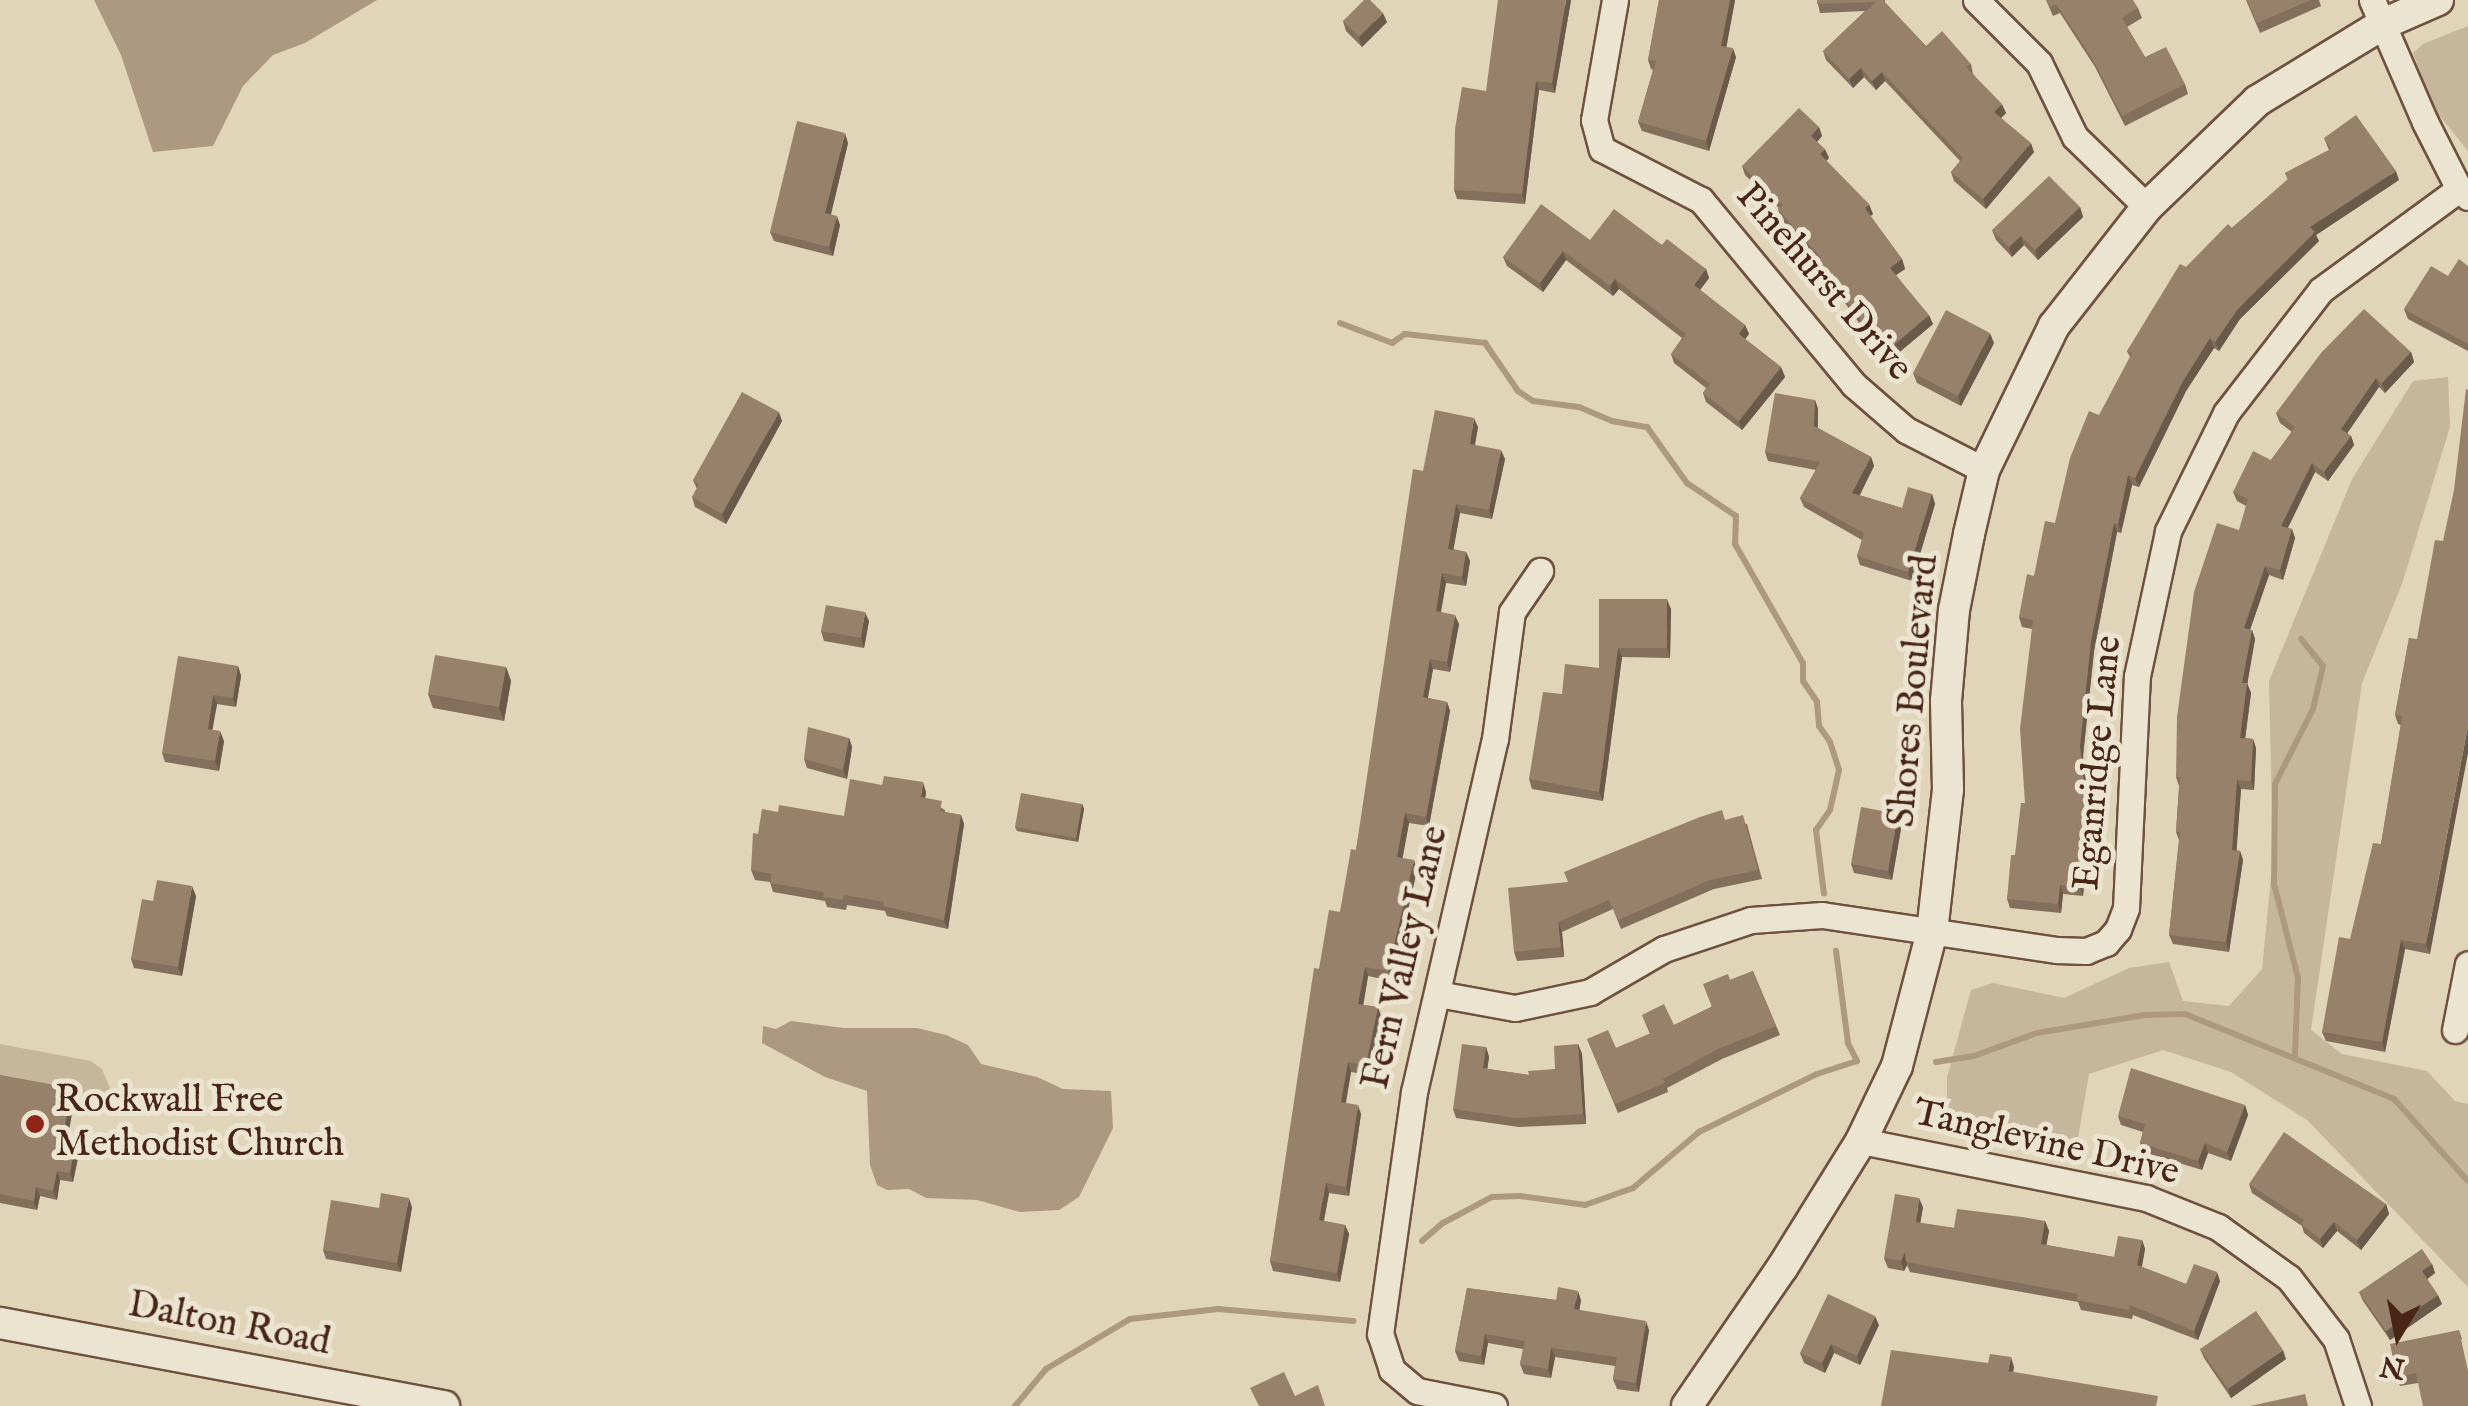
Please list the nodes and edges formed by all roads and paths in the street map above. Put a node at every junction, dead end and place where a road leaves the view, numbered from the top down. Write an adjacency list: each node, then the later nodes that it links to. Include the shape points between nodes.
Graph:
1 (1615, 0): 7 (street, Pinehurst Drive, via 1594,120 1602,149 1701,200 1853,384 1906,430)
2 (1976, 0): 6 (street, via 2039,63 2076,136)
3 (2438, 0): 4 (street, Shores Boulevard)
4 (2378, 12): 5 (street); 6 (street, Shores Boulevard, via 2256,101)
5 (2463, 193): 9 (street, Eganridge Lane, via 2321,290 2226,414 2168,532 2138,676 2126,908 2118,929 2106,944 2086,950 2017,947)
6 (2147, 206): 7 (street, Shores Boulevard, via 2054,326)
7 (1984, 470): 9 (street, Shores Boulevard, via 1954,610 1948,790)
8 (1540, 571): 11 (street, Fern Valley Lane, via 1512,612 1495,739)
9 (1932, 932): 11 (street, Eganridge Lane, via 1822,915 1751,920 1664,949 1590,992 1516,1008); 13 (street, Shores Boulevard, via 1897,1066)
10 (2468, 964): 12 (street)
11 (1438, 994): 16 (street, Fern Valley Lane, via 1414,1092 1380,1334 1392,1370 1418,1391)
12 (2456, 1030)
13 (1861, 1141): 17 (street, Shores Boulevard); 18 (street, Tanglevine Drive, via 2146,1198 2218,1226 2289,1278 2336,1339)
14 (0, 1322): 15 (street, Dalton Road)
15 (444, 1406)
16 (1494, 1406)
17 (1687, 1406)
18 (2358, 1406)

